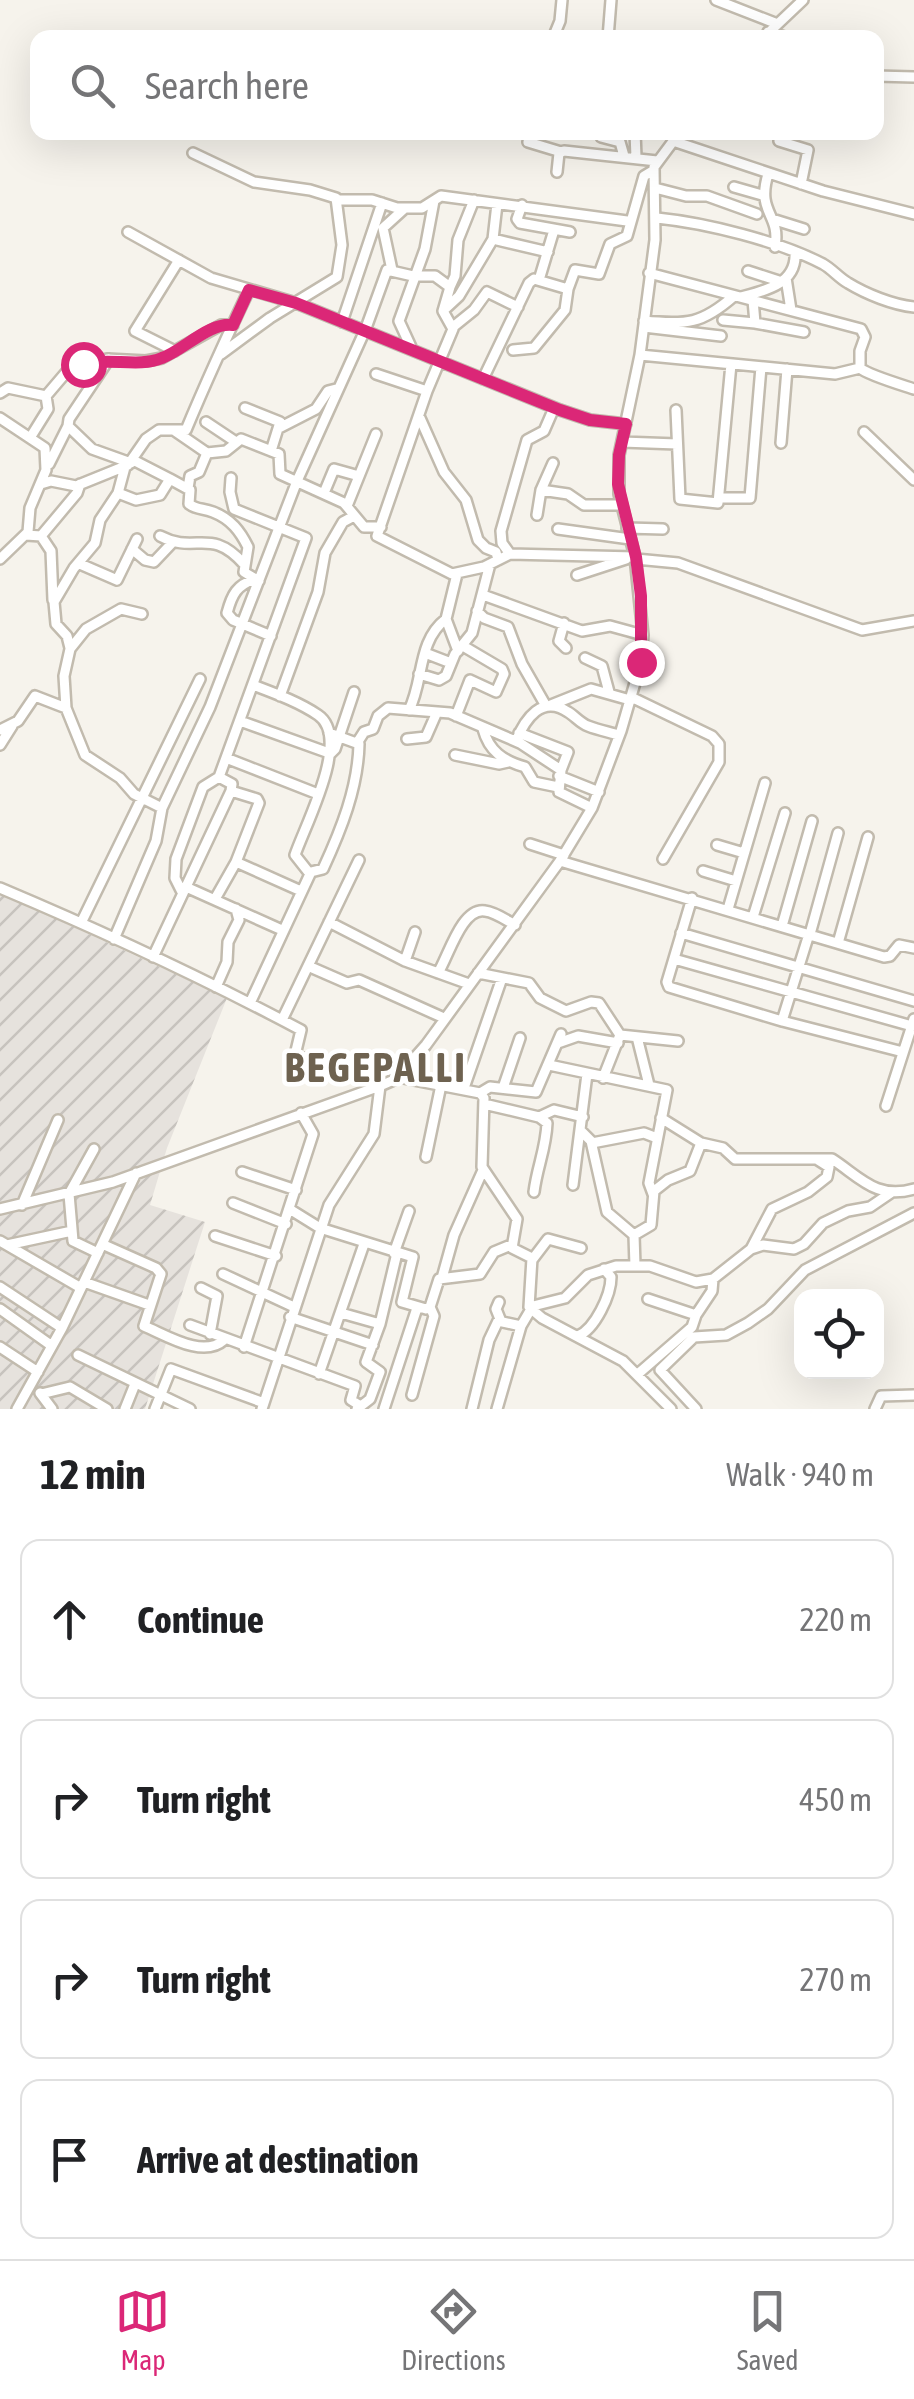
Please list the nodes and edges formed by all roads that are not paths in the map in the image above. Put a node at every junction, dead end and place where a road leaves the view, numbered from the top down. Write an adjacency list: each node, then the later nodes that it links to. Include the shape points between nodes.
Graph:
1 (562, 0): 5 (street)
2 (611, 0): 6 (street)
3 (716, 0): 7 (street)
4 (803, 0): 8 (street)
5 (556, 30)
6 (609, 30)
7 (767, 30)
8 (770, 30)
9 (884, 76): 10 (street)
10 (914, 77)
11 (528, 140): 17 (street)
12 (614, 140): 19 (street)
13 (633, 140): 19 (street)
14 (674, 140): 20 (street)
15 (683, 140): 22 (street)
16 (780, 142): 23 (street, via 808,150)
17 (561, 152): 19 (street); 21 (street)
18 (193, 153): 28 (street, via 254,182)
19 (630, 156): 20 (street)
20 (655, 165): 25 (street); 59 (street, via 644,176 624,240 610,244 599,274 575,270)
21 (557, 172)
22 (768, 174): 23 (street); 27 (street)
23 (802, 184): 37 (street)
24 (734, 187): 27 (street)
25 (655, 188): 26 (street); 38 (street)
26 (686, 196): 31 (street); 41 (street)
27 (762, 196): 39 (street)
28 (338, 200): 32 (street); 64 (street, via 340,273)
29 (434, 200): 30 (street); 35 (street, via 424,208); 55 (street)
30 (474, 200): 33 (street); 58 (street)
31 (718, 202): 36 (street); 42 (street)
32 (382, 203): 35 (street); 71 (street)
33 (498, 204): 34 (street); 47 (street)
34 (522, 205): 40 (street); 44 (street, via 518,222)
35 (404, 208): 52 (street, via 383,228)
36 (757, 214)
37 (914, 214)
38 (657, 218): 41 (street); 54 (street)
39 (772, 219): 43 (street); 48 (street)
40 (626, 221)
41 (691, 221): 42 (street)
42 (712, 226): 48 (street)
43 (804, 229)
44 (554, 230): 46 (street); 49 (street)
45 (128, 232): 51 (street)
46 (570, 232)
47 (493, 239): 49 (street); 69 (street)
48 (775, 246): 50 (street)
49 (548, 252): 56 (street)
50 (795, 258): 57 (street); 67 (street, via 826,265 848,283)
51 (179, 260): 60 (street); 81 (street, via 135,331)
52 (392, 270): 55 (street); 76 (street)
53 (748, 271): 57 (street)
54 (649, 273): 61 (street); 73 (street)
55 (415, 277): 58 (street, via 438,277); 79 (street, via 399,322)
56 (539, 280): 59 (street); 66 (street, via 529,283)
57 (784, 280): 62 (street); 68 (street)
58 (450, 287): 69 (street)
59 (568, 289): 80 (street, via 565,310 535,348)
60 (249, 290): 64 (street); 74 (street)
61 (721, 292): 62 (street); 65 (street)
62 (737, 296): 63 (street); 65 (street)
63 (753, 300): 68 (street); 72 (street)
64 (296, 303): 71 (street); 82 (street)
65 (726, 305): 73 (street, via 687,324)
66 (518, 307): 75 (street, via 487,292); 91 (street)
67 (914, 307)
68 (791, 310): 88 (street, via 863,331)
69 (443, 311): 75 (street)
70 (723, 320): 72 (street)
71 (342, 322): 76 (street)
72 (755, 323): 77 (street)
73 (644, 324): 78 (street); 83 (street)
74 (233, 325): 81 (street, via 220,325); 82 (street)
75 (452, 326): 85 (street)
76 (364, 332): 79 (street); 92 (street)
77 (804, 332)
78 (721, 336)
79 (412, 349): 85 (street)
80 (512, 350)
81 (175, 352): 84 (street, via 151,361)
82 (221, 354): 106 (street, via 188,428)
83 (640, 356): 86 (street); 103 (street)
84 (108, 359): 96 (street, via 66,370); 104 (street)
85 (440, 360): 91 (street); 94 (street)
86 (731, 364): 87 (street); 131 (street)
87 (761, 367): 89 (street); 131 (street, via 750,498)
88 (860, 368): 89 (street, via 835,374); 93 (street)
89 (787, 369): 112 (street)
90 (376, 374): 94 (street)
91 (483, 380): 98 (street)
92 (336, 389): 105 (street); 123 (street)
93 (914, 389)
94 (427, 392): 100 (street)
95 (0, 393): 96 (street, via 8,388)
96 (46, 396): 109 (street, via 48,409)
97 (244, 408): 105 (street, via 278,421)
98 (554, 408): 103 (street); 144 (street, via 544,431 527,440)
99 (676, 410): 113 (street)
100 (420, 415): 135 (street); 144 (street, via 444,472 466,500 478,540)
101 (0, 418): 109 (street)
102 (206, 422): 110 (street)
103 (626, 424): 111 (street)
104 (68, 426): 116 (street, via 92,449); 118 (street)
105 (279, 428): 114 (street)
106 (173, 429): 115 (street); 116 (street, via 148,437)
107 (864, 432): 122 (street)
108 (376, 434): 119 (street)
109 (30, 438): 118 (street, via 46,449)
110 (236, 442): 114 (street); 115 (street)
111 (622, 442): 113 (street); 132 (street)
112 (780, 443)
113 (676, 444): 131 (street, via 681,500)
114 (270, 451): 123 (street, via 280,455 280,474)
115 (206, 453): 127 (street)
116 (130, 463): 121 (street); 125 (street); 129 (street)
117 (553, 463): 128 (street)
118 (47, 466): 124 (street); 126 (street)
119 (359, 476): 130 (street, via 334,469); 133 (street)
120 (232, 478): 136 (street, via 233,508)
121 (170, 479): 127 (street); 129 (street, via 156,497 136,500)
122 (914, 480)
123 (297, 481): 130 (street); 136 (street)
124 (40, 484): 126 (street); 140 (street)
125 (80, 484): 126 (street); 141 (street)
126 (64, 485)
127 (188, 488): 148 (street, via 194,508 236,526 248,547)
128 (541, 490): 132 (street, via 568,494 584,505); 134 (street)
129 (118, 493): 147 (street)
130 (324, 493): 133 (street)
131 (720, 498)
132 (622, 505): 139 (street)
133 (350, 511): 135 (street, via 366,528); 173 (street, via 325,553 318,592)
134 (536, 515)
135 (381, 527): 149 (street, via 378,536)
136 (279, 528): 151 (street); 161 (street, via 306,538)
137 (558, 529): 139 (street)
138 (663, 529): 139 (street)
139 (629, 534): 145 (street)
140 (26, 535): 141 (street); 146 (street)
141 (40, 536): 153 (street, via 51,550)
142 (160, 536): 143 (street)
143 (172, 542): 147 (street, via 154,562 134,544 117,580); 148 (street, via 212,542)
144 (497, 555): 145 (street); 149 (street); 152 (street)
145 (633, 558): 150 (street); 157 (street, via 678,563 862,630); 160 (street)
146 (0, 560)
147 (80, 564): 153 (street)
148 (244, 564): 151 (street, via 244,573)
149 (456, 574): 156 (street)
150 (577, 574)
151 (257, 580): 159 (street); 159 (street, via 232,594 227,612)
152 (483, 595): 154 (street); 158 (street)
153 (54, 602): 163 (street, via 56,624)
154 (477, 611): 164 (street); 175 (street, via 508,627)
155 (142, 614): 163 (street, via 120,610 86,629)
156 (446, 619): 164 (street); 165 (street)
157 (914, 621)
158 (564, 623): 160 (street, via 582,631 610,626); 162 (street, via 559,640)
159 (243, 625): 161 (street); 201 (street)
160 (643, 635): 174 (street)
161 (271, 636): 170 (street)
162 (566, 648)
163 (70, 649): 176 (street)
164 (460, 649): 167 (street); 179 (street, via 504,674 496,692 470,680)
165 (424, 653): 167 (street); 168 (street)
166 (585, 658): 172 (street, via 602,666)
167 (450, 663): 168 (street, via 442,680)
168 (420, 674): 177 (street)
169 (200, 680): 200 (street)
170 (253, 685): 173 (street); 180 (street)
171 (354, 692): 184 (street)
172 (609, 692): 174 (street); 175 (street, via 591,689)
173 (280, 696): 184 (street, via 320,716)
174 (631, 698): 185 (street); 211 (street, via 719,744 719,762)
175 (549, 706): 185 (street); 186 (street, via 530,716)
176 (66, 708): 181 (street, via 35,696); 200 (street, via 85,755)
177 (409, 710): 178 (street); 188 (street, via 382,711)
178 (437, 712): 179 (street); 187 (street, via 426,738)
179 (456, 716): 182 (street)
180 (240, 721): 190 (street); 192 (street)
181 (12, 726): 183 (street); 189 (street)
182 (483, 729): 186 (street); 193 (street, via 489,748)
183 (0, 730)
184 (334, 734): 188 (street); 190 (street)
185 (619, 734): 198 (street)
186 (517, 737): 195 (street); 195 (street, via 568,752)
187 (407, 739)
188 (357, 742): 215 (street, via 358,772 338,835 322,871)
189 (0, 745)
190 (329, 754): 199 (street)
191 (454, 755): 193 (street)
192 (226, 758): 194 (street); 199 (street)
193 (508, 762): 195 (street, via 525,768 534,782)
194 (220, 778): 197 (street, via 232,784); 218 (street, via 204,787 176,860 175,878)
195 (559, 778): 198 (street); 202 (street, via 564,796)
196 (765, 783): 209 (street)
197 (231, 791): 213 (street, via 259,801); 218 (street)
198 (599, 792): 202 (street)
199 (318, 794): 215 (street, via 295,855)
200 (144, 799): 201 (street); 225 (street)
201 (162, 808): 233 (street, via 156,841)
202 (592, 808): 210 (street)
203 (785, 814): 224 (street)
204 (812, 821): 228 (street)
205 (838, 833): 232 (street)
206 (868, 837): 234 (street)
207 (530, 844): 210 (street)
208 (718, 845): 209 (street)
209 (744, 854): 216 (street)
210 (562, 858): 220 (street); 227 (street)
211 (663, 859)
212 (360, 860): 226 (street)
213 (236, 862): 219 (street); 221 (street)
214 (702, 871): 216 (street)
215 (311, 872): 219 (street)
216 (736, 881): 223 (street)
217 (0, 888): 225 (street)
218 (184, 889): 221 (street); 236 (street)
219 (300, 891): 229 (street)
220 (692, 898): 223 (street); 231 (street)
221 (214, 899): 222 (street)
222 (236, 909): 229 (street); 245 (street, via 239,920)
223 (728, 910): 224 (street)
224 (753, 918): 228 (street)
225 (82, 921): 233 (street)
226 (329, 922): 238 (street); 239 (street)
227 (515, 924): 241 (street, via 487,911 471,912); 242 (street)
228 (782, 926): 232 (street)
229 (282, 930): 248 (street)
230 (415, 932): 238 (street)
231 (682, 933): 237 (street); 240 (street)
232 (809, 934): 234 (street); 240 (street)
233 (114, 938): 236 (street)
234 (838, 943): 235 (street, via 884,957 899,945)
235 (914, 948)
236 (153, 957): 245 (street)
237 (674, 959): 246 (street); 251 (street, via 666,982 672,988)
238 (405, 961): 241 (street)
239 (308, 966): 249 (street, via 346,983 359,980); 250 (street)
240 (799, 967): 246 (street); 247 (street)
241 (438, 973): 244 (street)
242 (478, 973): 243 (street); 244 (street)
243 (502, 978): 255 (street, via 528,984 566,1011 596,1002); 265 (street)
244 (469, 984): 249 (street)
245 (216, 987): 248 (street)
246 (790, 993): 251 (street); 252 (street)
247 (914, 1001)
248 (250, 1003): 250 (street)
249 (444, 1018): 260 (street)
250 (282, 1020): 264 (street, via 301,1030 295,1056)
251 (782, 1021): 257 (street)
252 (913, 1023): 257 (street)
253 (637, 1036): 255 (street); 256 (street); 262 (street)
254 (520, 1038): 266 (street)
255 (619, 1039): 258 (street, via 560,1039); 261 (street)
256 (678, 1040)
257 (903, 1052): 269 (street)
258 (549, 1065): 259 (street); 266 (street, via 536,1092)
259 (587, 1074): 261 (street); 272 (street)
260 (398, 1077): 263 (street); 264 (street)
261 (604, 1078): 262 (street)
262 (649, 1084): 273 (street, via 668,1092)
263 (441, 1085): 265 (street); 280 (street)
264 (380, 1086): 270 (street); 299 (street, via 374,1134 338,1186)
265 (464, 1088): 267 (street)
266 (502, 1088): 267 (street)
267 (480, 1092): 268 (street)
268 (484, 1104): 271 (street); 282 (street)
269 (886, 1106)
270 (302, 1113): 284 (street); 287 (street, via 313,1134)
271 (540, 1116): 272 (street, via 554,1110); 288 (street, via 547,1128)
272 (583, 1117): 275 (street)
273 (662, 1118): 276 (street); 278 (street)
274 (58, 1120): 293 (street)
275 (581, 1131): 277 (street); 285 (street)
276 (657, 1138): 277 (street, via 644,1133); 291 (street)
277 (592, 1144): 301 (street, via 607,1212)
278 (701, 1144): 281 (street, via 721,1147 735,1159); 291 (street, via 690,1171)
279 (94, 1148): 290 (street)
280 (426, 1158)
281 (818, 1160): 289 (street, via 835,1160 857,1179); 308 (street, via 829,1167 826,1177 772,1209)
282 (483, 1170): 305 (street, via 516,1219); 315 (street)
283 (242, 1172): 287 (street)
284 (136, 1173): 290 (street); 306 (street)
285 (573, 1185)
286 (914, 1188): 289 (street)
287 (296, 1190): 295 (street)
288 (534, 1192)
289 (892, 1192): 308 (street, via 870,1208 823,1223 794,1249)
290 (69, 1194): 293 (street); 300 (street)
291 (653, 1194): 301 (street, via 651,1225)
292 (233, 1203): 298 (street)
293 (22, 1204): 294 (street)
294 (0, 1209)
295 (291, 1210): 298 (street); 299 (street)
296 (409, 1211): 309 (street)
297 (914, 1214): 367 (street, via 805,1270 748,1323 724,1335 694,1337 660,1370)
298 (286, 1224): 310 (street)
299 (320, 1228): 304 (street); 328 (street)
300 (72, 1230): 303 (street); 306 (street, via 73,1241)
301 (634, 1235): 312 (street)
302 (216, 1236): 310 (street)
303 (4, 1243): 317 (street)
304 (364, 1244): 309 (street); 329 (street)
305 (511, 1245): 311 (street); 315 (street, via 494,1252 480,1274)
306 (100, 1248): 317 (street); 323 (street, via 158,1270)
307 (580, 1248): 311 (street, via 548,1239)
308 (752, 1249): 316 (street)
309 (395, 1253): 325 (street, via 414,1259 402,1300); 332 (street)
310 (276, 1256): 320 (street)
311 (532, 1260): 326 (street)
312 (635, 1266): 313 (street); 316 (street, via 696,1282)
313 (604, 1269): 326 (street, via 588,1274 564,1298); 338 (street, via 610,1289 588,1331)
314 (224, 1274): 320 (street)
315 (442, 1278): 324 (street)
316 (713, 1279): 330 (street)
317 (83, 1285): 323 (street); 335 (street)
318 (0, 1287): 335 (street)
319 (201, 1288): 337 (street, via 217,1296)
320 (262, 1293): 328 (street); 343 (street)
321 (648, 1299): 330 (street)
322 (499, 1302): 331 (street)
323 (149, 1305): 339 (street, via 144,1326 201,1348)
324 (430, 1307): 325 (street); 352 (street, via 434,1316)
325 (418, 1308): 363 (street)
326 (530, 1308): 334 (street); 338 (street)
327 (0, 1309): 341 (street)
328 (292, 1312): 336 (street); 345 (street)
329 (341, 1313): 332 (street); 336 (street)
330 (696, 1315): 348 (street, via 689,1331)
331 (500, 1319): 334 (street); 364 (street)
332 (380, 1324): 340 (street)
333 (190, 1325): 337 (street)
334 (521, 1326): 365 (street)
335 (62, 1328): 341 (street)
336 (332, 1333): 340 (street); 347 (street)
337 (210, 1334): 339 (street)
338 (577, 1336): 348 (street)
339 (224, 1340): 343 (street)
340 (373, 1345): 356 (street, via 366,1364 380,1372 370,1399)
341 (52, 1346): 346 (street)
342 (0, 1347): 346 (street)
343 (244, 1348): 345 (street)
344 (78, 1355): 349 (street)
345 (277, 1359): 347 (street); 355 (street)
346 (38, 1372): 350 (street)
347 (319, 1374): 356 (street, via 355,1386)
348 (638, 1374): 366 (street)
349 (135, 1384): 354 (street); 361 (street)
350 (29, 1386): 351 (street); 358 (street)
351 (41, 1394): 359 (street); 360 (street, via 70,1387)
352 (412, 1395)
353 (914, 1395): 368 (street, via 881,1396)
354 (159, 1396): 355 (street, via 171,1369); 357 (street); 362 (street)
355 (263, 1406)
356 (358, 1407)
357 (186, 1408)
358 (16, 1409)
359 (52, 1409)
360 (107, 1409)
361 (125, 1409)
362 (155, 1409)
363 (384, 1409)
364 (472, 1409)
365 (497, 1409)
366 (671, 1409)
367 (696, 1409)
368 (875, 1409)

